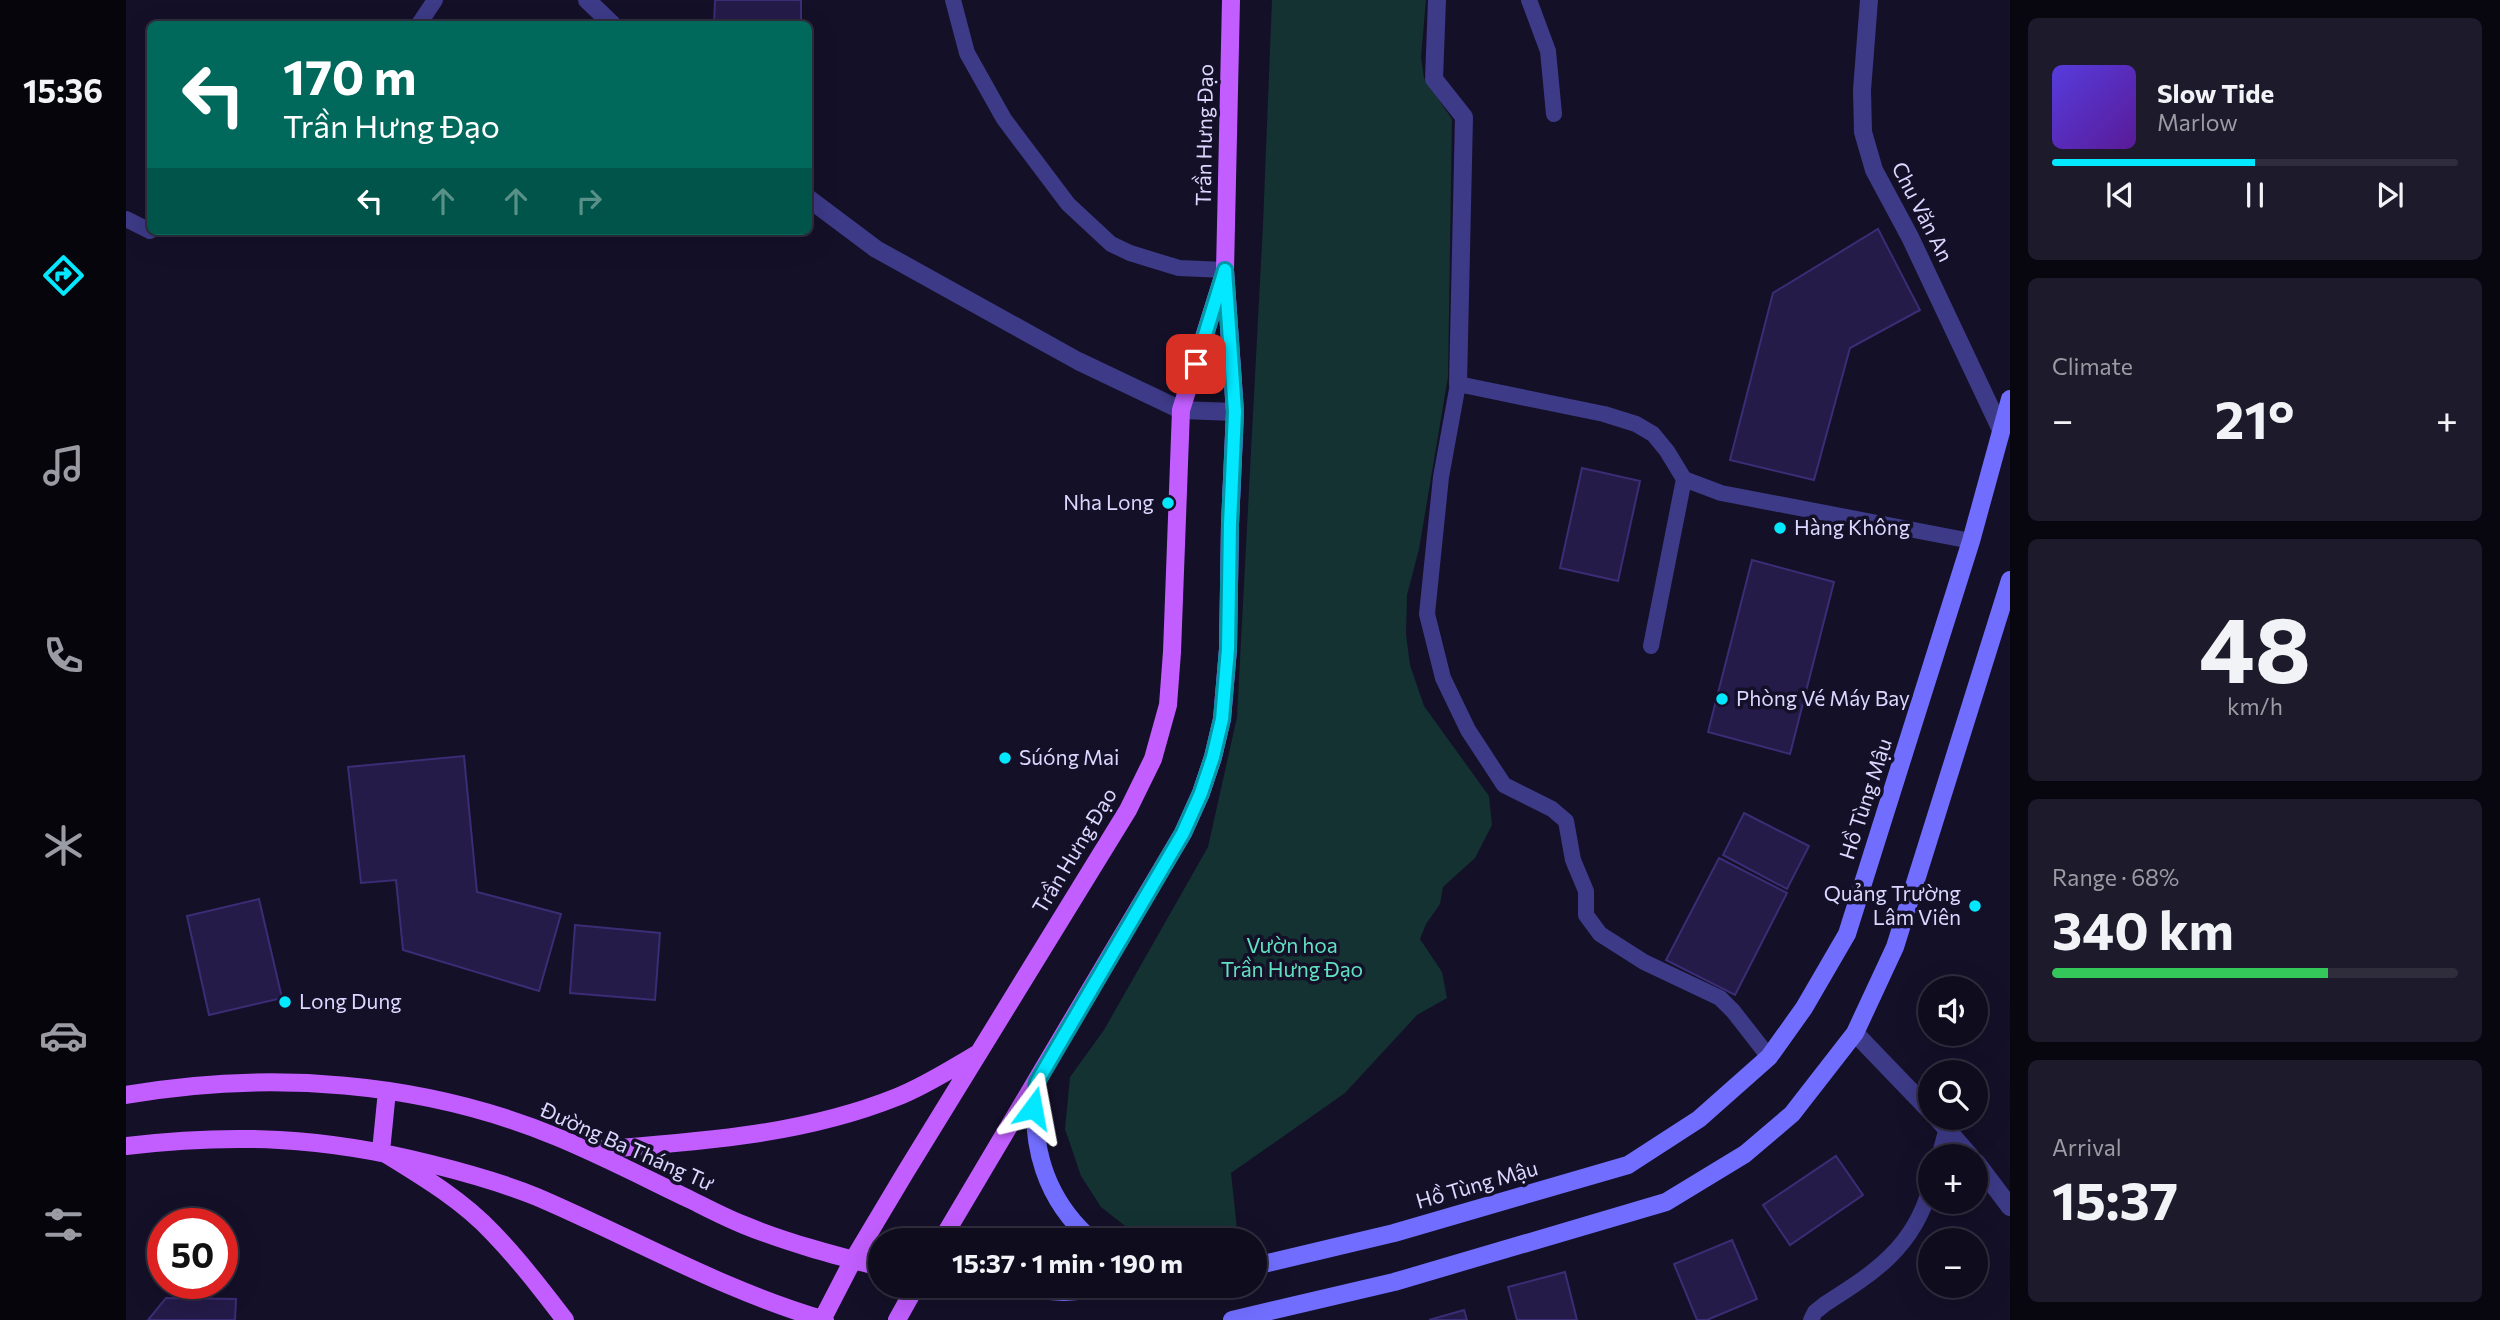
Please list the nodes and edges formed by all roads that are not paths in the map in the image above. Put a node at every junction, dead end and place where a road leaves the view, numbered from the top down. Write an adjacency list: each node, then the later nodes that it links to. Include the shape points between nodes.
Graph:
1 (435, 0): 8 (lane)
2 (587, 0): 9 (street)
3 (953, 0): 14 (lane, via 967,53 1004,119 1068,204 1111,244 1130,253 1179,268)
4 (1231, 0): 14 (main road, Trần Hưng Đạo)
5 (1437, 0): 15 (street, via 1434,79 1464,117)
6 (1529, 0): 10 (lane, via 1548,51)
7 (1868, 0): 19 (street, Chu Văn An, via 1861,90 1863,132 1872,162)
8 (421, 21)
9 (609, 21)
10 (1554, 114)
11 (812, 201): 17 (street, via 876,249 1078,361)
12 (126, 219): 13 (lane)
13 (147, 229)
14 (1225, 270): 17 (main road, Trần Hưng Đạo); 18 (main road, Trần Hưng Đạo)
15 (1458, 384): 20 (lane, via 1636,424 1653,434); 26 (lane, via 1441,477 1427,614 1443,678 1468,730 1504,785 1566,821 1573,860 1586,891 1586,915 1600,934 1644,962 1720,998)
16 (2010, 399): 19 (main road, Hồ Tùng Mậu)
17 (1181, 410): 18 (street); 25 (main road, Trần Hưng Đạo, via 1168,705 1153,759 1128,810)
18 (1235, 412): 27 (main road, Trần Hưng Đạo, via 1228,649 1222,719 1213,757 1183,833)
19 (2005, 434): 21 (main road, Hồ Tùng Mậu)
20 (1684, 479): 21 (lane, via 1721,493); 23 (lane)
21 (1971, 541): 26 (main road, Hồ Tùng Mậu, via 1847,934)
22 (2010, 580): 24 (main road, via 1895,947)
23 (1651, 646)
24 (1855, 1033): 30 (street); 45 (main road, via 1792,1114 1745,1154 1666,1202)
25 (981, 1053): 35 (main road, via 900,1096 845,1116 713,1139); 41 (main road, Trần Hưng Đạo)
26 (1769, 1057): 42 (main road, Hồ Tùng Mậu, via 1699,1119 1628,1165 1394,1233)
27 (1037, 1082): 39 (main road, Trần Hưng Đạo); 40 (main road, via 1033,1108 1039,1160 1062,1208)
28 (387, 1091): 29 (main road, Đường Ba Tháng Tư, via 277,1082 222,1083); 34 (main road); 35 (main road, Đường Ba Tháng Tư, via 500,1117)
29 (126, 1095)
30 (1918, 1099)
31 (1948, 1130): 32 (street)
32 (1960, 1144)
33 (126, 1146): 34 (main road, via 251,1137)
34 (381, 1151): 46 (main road, via 438,1186 492,1231); 47 (main road, via 485,1177 536,1196 716,1281)
35 (589, 1151): 41 (main road, Đường Ba Tháng Tư, via 741,1224)
36 (1988, 1178): 37 (street)
37 (2010, 1207)
38 (1919, 1214): 50 (lane, via 1895,1253 1825,1304)
39 (950, 1228)
40 (1078, 1228)
41 (853, 1260): 43 (main road, Đường Ba Tháng Tư); 47 (main road, Trần Hưng Đạo)
42 (1267, 1263)
43 (868, 1264)
44 (909, 1298): 48 (main road)
45 (1258, 1317): 49 (main road)
46 (565, 1320)
47 (823, 1320)
48 (897, 1320)
49 (1232, 1320)
50 (1811, 1320)

